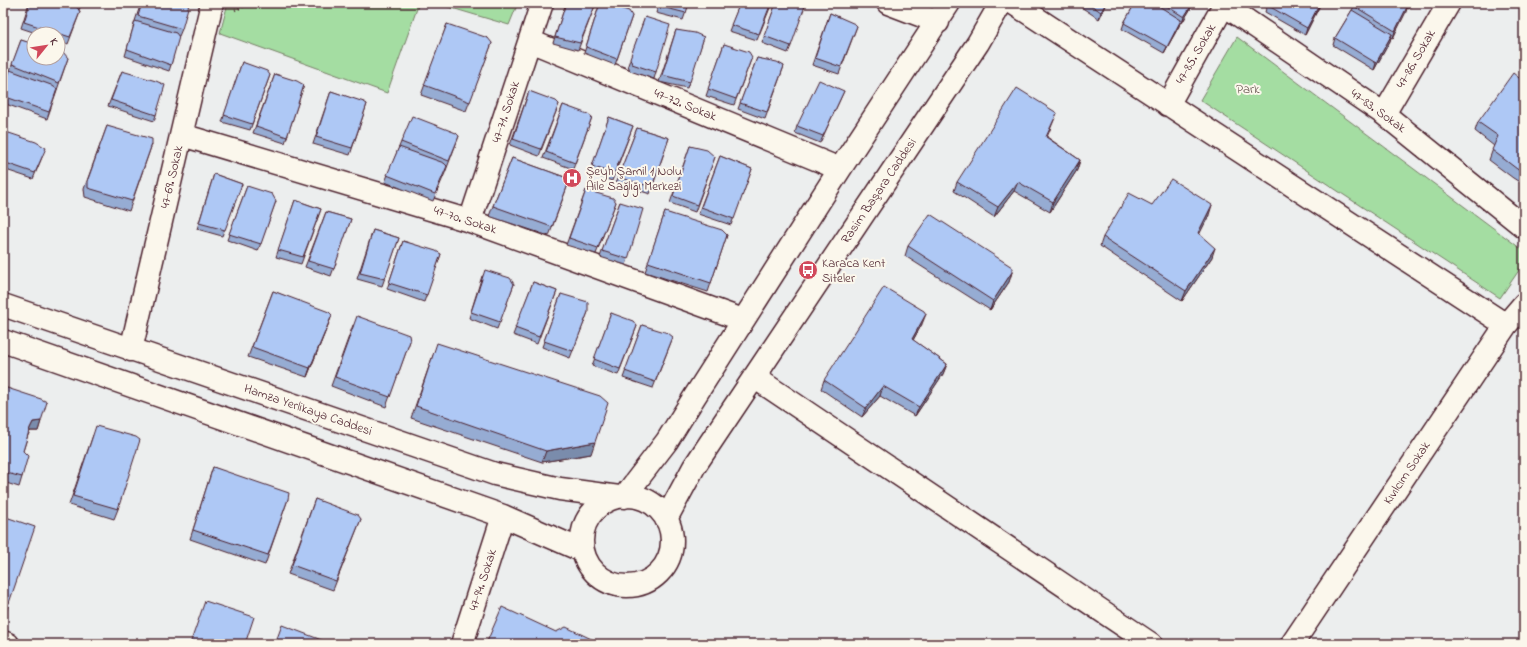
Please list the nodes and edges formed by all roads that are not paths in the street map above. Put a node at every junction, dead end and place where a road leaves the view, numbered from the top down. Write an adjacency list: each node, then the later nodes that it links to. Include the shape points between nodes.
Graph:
1 (212, 3): 13 (street, 47-69. Sokak)
2 (542, 3): 10 (street, 47-71. Sokak)
3 (888, 3): 9 (street)
4 (949, 3): 9 (street)
5 (1001, 3): 23 (street, Rasim Başara Caddesi, via 978,43)
6 (1013, 3): 11 (street)
7 (1449, 3): 12 (street, 47-86. Sokak)
8 (1225, 4): 11 (street, 47-85. Sokak); 12 (street, 47-83. Sokak)
9 (938, 22): 14 (street)
10 (530, 41): 14 (street, 47-72. Sokak); 15 (street, 47-71. Sokak)
11 (1168, 105): 20 (street)
12 (1384, 114): 16 (street, 47-83. Sokak)
13 (182, 135): 15 (street, 47-70. Sokak); 22 (street, 47-69. Sokak)
14 (840, 169): 19 (street)
15 (470, 221): 19 (street, 47-70. Sokak)
16 (1524, 227)
17 (1524, 304): 20 (street, Kıvılcım Sokak)
18 (3, 305): 22 (street, Hamza Yerlikaya Caddesi)
19 (744, 320): 24 (street, via 668,441)
20 (1506, 325): 32 (street, Kıvılcım Sokak)
21 (3, 341): 25 (street)
22 (131, 350): 24 (street, Hamza Yerlikaya Caddesi, via 495,474 560,489)
23 (754, 377): 26 (street, Rasim Başara Caddesi, via 694,467); 31 (street)
24 (622, 497): 26 (street, via 646,501 656,507); 27 (street, via 609,500 597,507 588,519 583,532)
25 (503, 516): 27 (street); 30 (street, 47-94. Sokak)
26 (666, 519): 27 (street, via 672,543 669,557 656,576 644,583 621,586 608,582 590,568)
27 (583, 551)
28 (3, 642): 29 (street)
29 (8, 644)
30 (462, 644)
31 (1151, 644)
32 (1292, 644)

